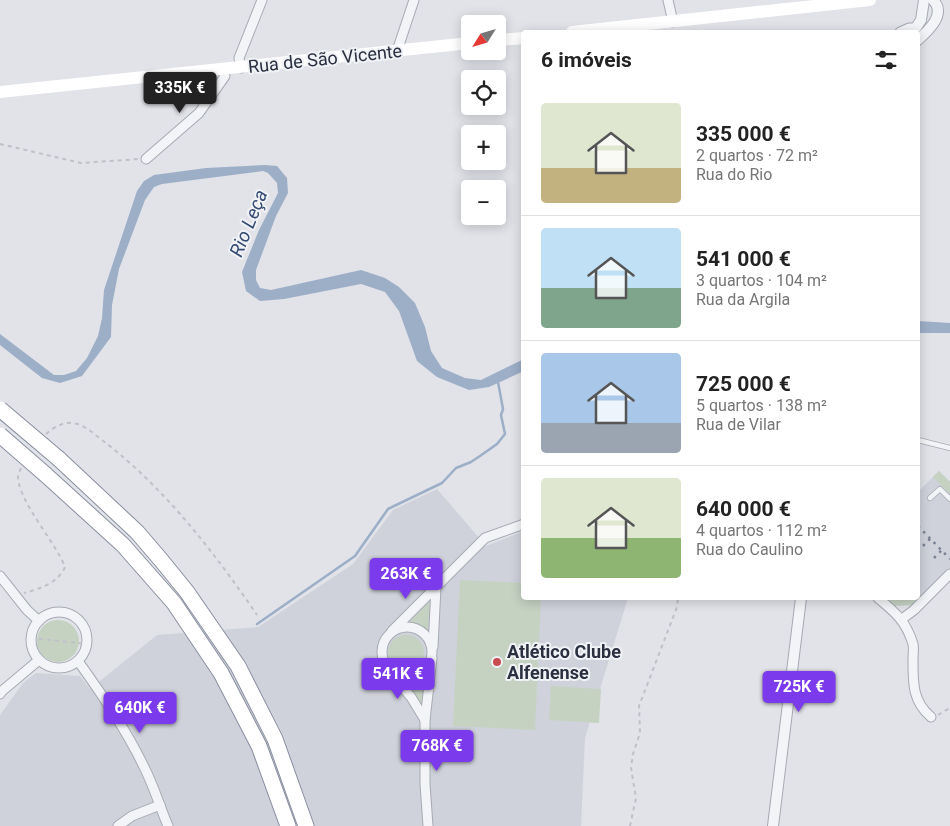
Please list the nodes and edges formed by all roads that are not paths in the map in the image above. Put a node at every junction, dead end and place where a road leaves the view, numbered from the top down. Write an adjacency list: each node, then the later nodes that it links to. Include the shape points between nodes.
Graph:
1 (262, 0): 15 (street, via 239,58)
2 (414, 0): 14 (street)
3 (668, 0): 7 (street)
4 (870, 0): 7 (main road)
5 (924, 0): 9 (street, via 921,20)
6 (933, 0): 11 (street, via 938,13 931,28)
7 (673, 22): 8 (main road)
8 (592, 30)
9 (914, 30)
10 (521, 38): 12 (main road)
11 (920, 38)
12 (506, 39)
13 (461, 44): 14 (main road, Rua de São Vicente)
14 (397, 51): 15 (main road, Rua de São Vicente)
15 (241, 68): 16 (main road, Rua de São Vicente)
16 (224, 70): 17 (main road, Rua de São Vicente); 18 (street, via 225,76 199,113)
17 (0, 92)
18 (146, 159)
19 (0, 409): 45 (highway, bridge, via 137,532 187,592 238,666 274,739)
20 (0, 435): 44 (highway, bridge, via 123,545 174,603 221,674 259,746)
21 (920, 440): 22 (lane)
22 (950, 448)
23 (930, 498): 24 (lane, via 940,489)
24 (950, 499)
25 (521, 525): 28 (street, via 485,538)
26 (950, 574): 31 (street)
27 (0, 576): 32 (street)
28 (436, 587): 33 (street); 34 (street)
29 (800, 600): 47 (street)
30 (880, 600): 31 (street)
31 (902, 618): 39 (street, via 914,645 916,700)
32 (39, 621): 35 (street, via 31,638); 36 (street, via 62,612 82,624 87,645)
33 (392, 631): 34 (street, via 406,626 420,630 426,635); 37 (street, via 382,644 382,660)
34 (432, 654): 37 (street, via 428,666 416,676 400,677); 40 (street)
35 (39, 660): 36 (street, via 54,668 71,666); 38 (street)
36 (78, 661): 41 (street, via 124,730)
37 (386, 668): 40 (street, via 411,697)
38 (0, 693)
39 (931, 717)
40 (425, 720): 46 (street)
41 (160, 806): 42 (street, via 132,816); 43 (street)
42 (118, 826)
43 (168, 826)
44 (288, 826)
45 (306, 826)
46 (428, 826)
47 (773, 826)

